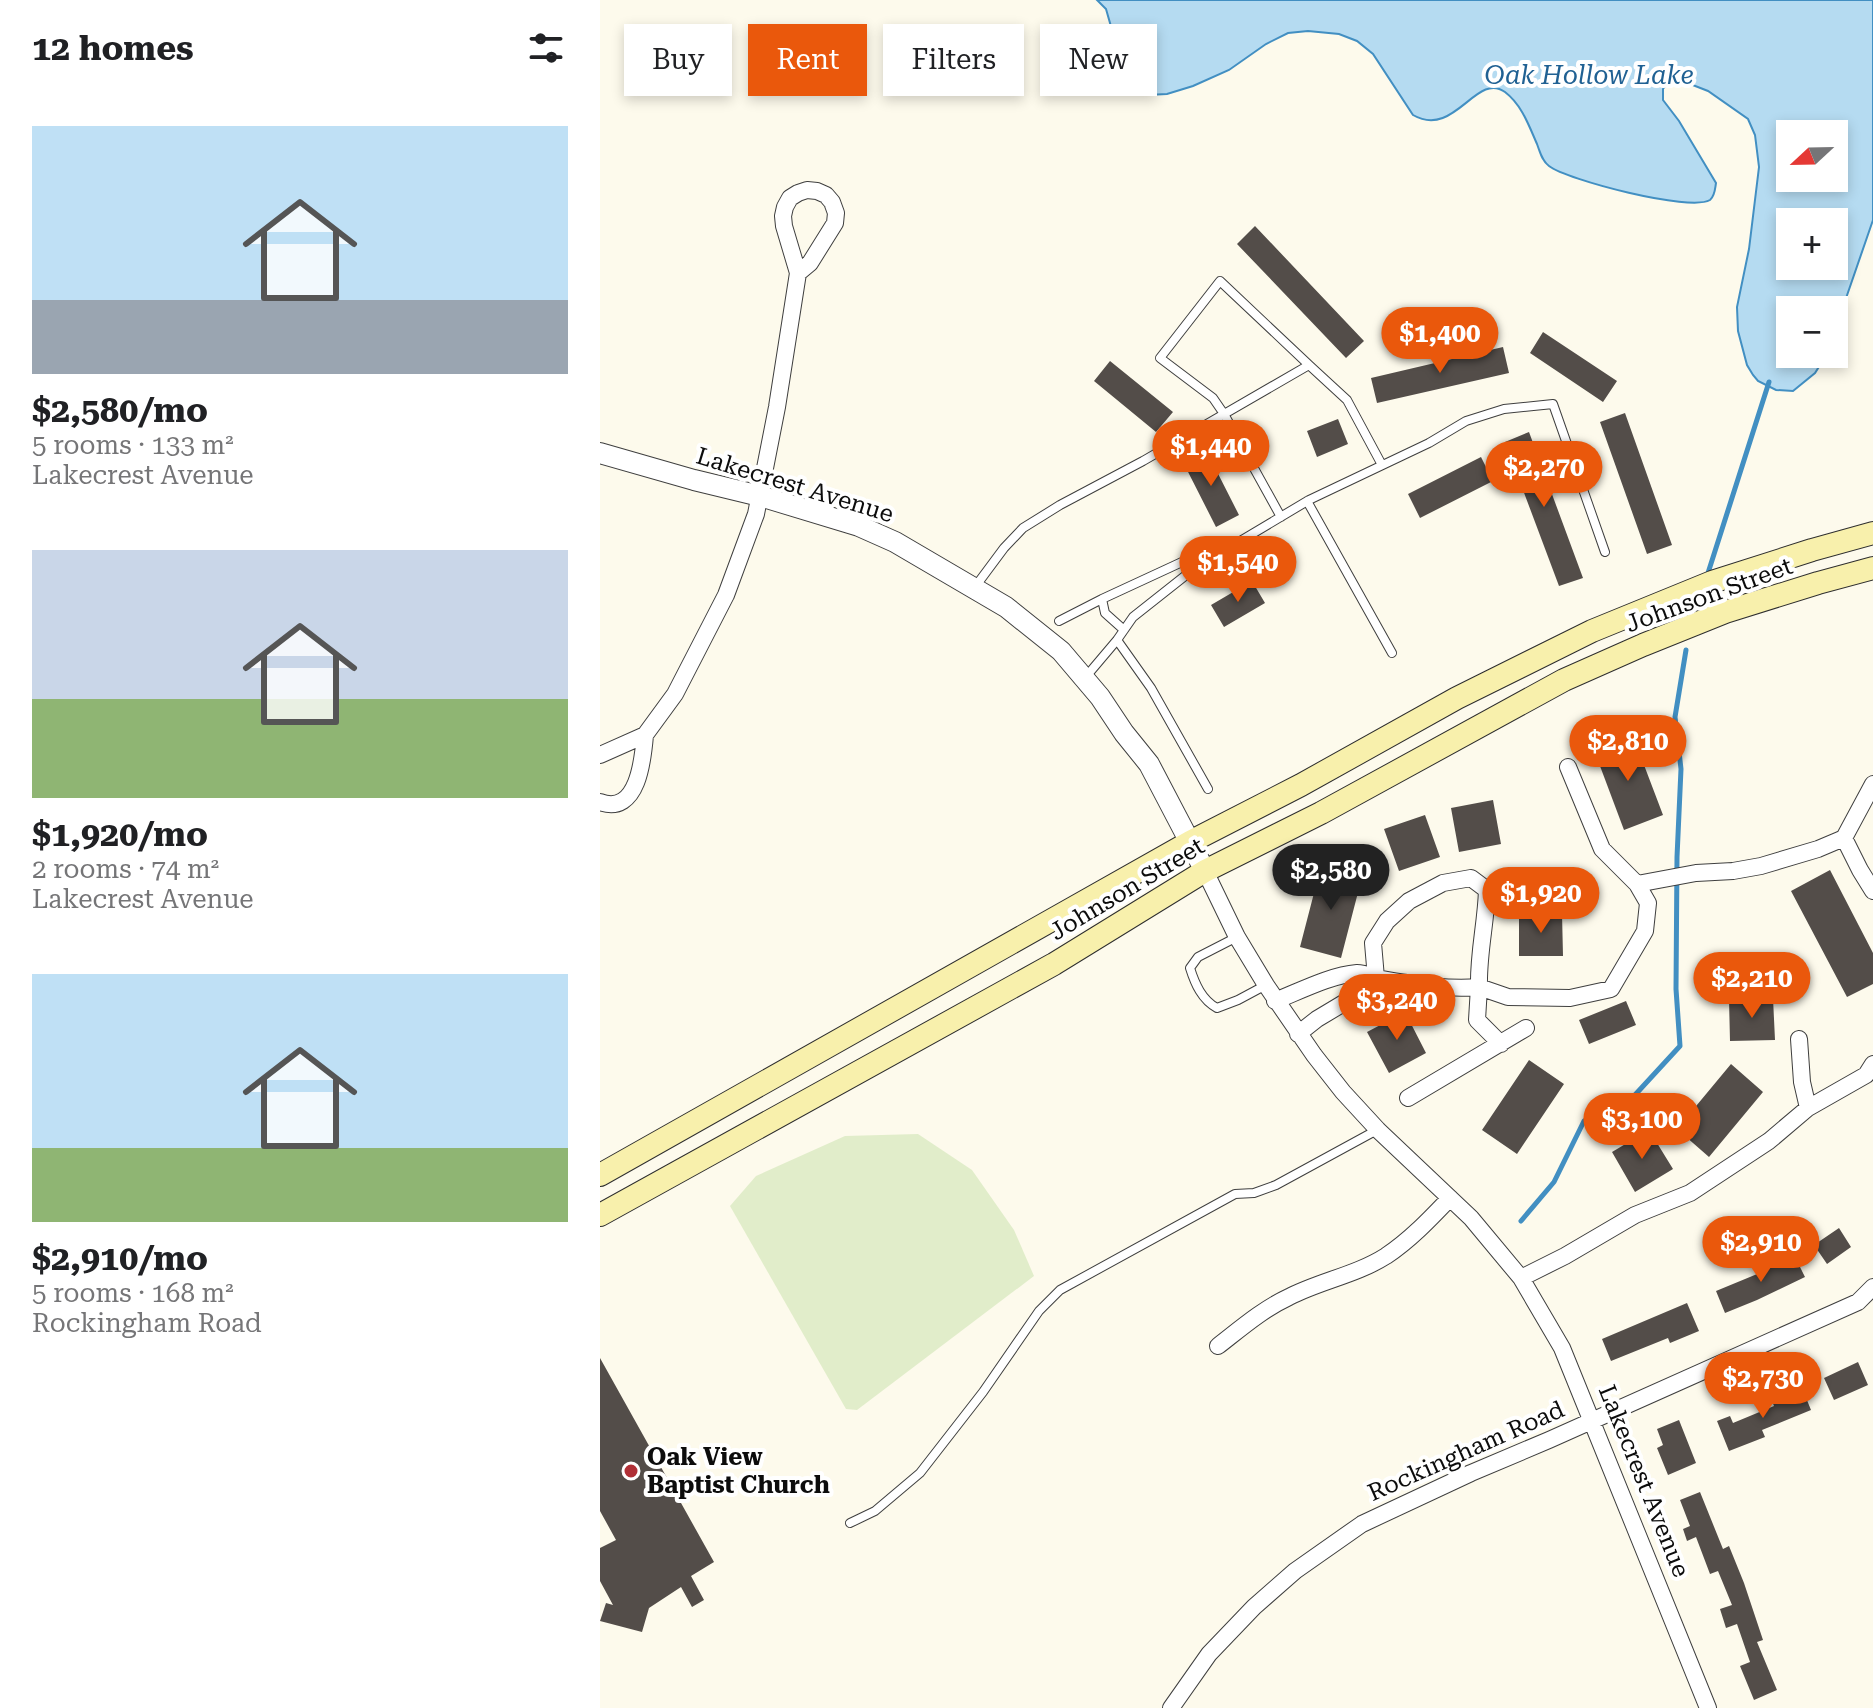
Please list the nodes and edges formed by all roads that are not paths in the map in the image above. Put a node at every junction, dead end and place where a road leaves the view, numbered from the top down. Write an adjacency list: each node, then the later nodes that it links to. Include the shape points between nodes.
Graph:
1 (798, 273): 1 (street, via 784,226 785,207 798,193 817,191 832,202 835,223); 6 (street)
2 (1309, 365): 3 (lane); 3 (lane, via 1220,281 1160,358 1213,398); 5 (lane, via 1347,400)
3 (1224, 414): 8 (lane); 13 (lane, via 1023,528)
4 (600, 453): 6 (street, Lakecrest Avenue)
5 (1382, 465): 7 (lane); 10 (lane, via 1466,421 1504,409 1553,404)
6 (760, 496): 13 (street, Lakecrest Avenue, via 859,526); 20 (street, via 726,595 675,694)
7 (1307, 501): 8 (lane); 18 (lane)
8 (1281, 517): 16 (lane, via 1195,568)
9 (1873, 533): 27 (main road, Johnson Street, via 1712,582 1592,631)
10 (1605, 552)
11 (1182, 562): 14 (lane)
12 (1873, 568): 28 (main road, Johnson Street, via 1725,612 1564,680)
13 (974, 588): 19 (street, Lakecrest Avenue, via 1061,651)
14 (1102, 599): 15 (lane); 16 (lane, via 1105,613)
15 (1059, 621)
16 (1124, 630): 17 (lane)
17 (1117, 640): 19 (lane); 24 (lane)
18 (1392, 653)
19 (1084, 679): 27 (street, Lakecrest Avenue, via 1149,764)
20 (645, 735): 21 (street); 25 (street, via 634,789 618,803)
21 (600, 755)
22 (1568, 767): 29 (street, via 1602,849)
23 (1873, 784): 26 (street)
24 (1208, 789)
25 (600, 802)
26 (1844, 838): 29 (street, via 1761,866); 30 (street)
27 (1190, 842): 28 (street, Lakecrest Avenue); 44 (main road, Johnson Street)
28 (1205, 871): 31 (street, Lakecrest Avenue); 46 (main road, Johnson Street, via 1054,964)
29 (1637, 884): 34 (street, via 1648,903 1645,931 1611,989 1570,998 1508,997)
30 (1873, 891)
31 (1237, 937): 33 (street, Lakecrest Avenue); 33 (lane, via 1198,957 1190,968 1193,980 1207,1003 1217,1008)
32 (1376, 978): 34 (street); 34 (street, via 1373,943 1387,921 1409,901 1443,883 1471,878 1487,890); 35 (street, via 1352,974); 37 (street)
33 (1266, 985): 35 (street, Lakecrest Avenue)
34 (1479, 987): 39 (street, via 1477,1020)
35 (1275, 1001): 37 (street, Lakecrest Avenue)
36 (1526, 1028): 39 (street)
37 (1298, 1034): 43 (street, Lakecrest Avenue)
38 (1799, 1039): 42 (street)
39 (1501, 1044): 41 (street)
40 (1873, 1064): 42 (street, via 1866,1075)
41 (1408, 1098)
42 (1808, 1108): 47 (street, via 1690,1193 1635,1215)
43 (1378, 1130): 45 (street, Lakecrest Avenue); 51 (lane, via 1276,1185 1235,1194 1060,1290 920,1473 875,1511)
44 (600, 1175)
45 (1450, 1198): 47 (street, Lakecrest Avenue); 49 (street, via 1386,1256 1286,1298)
46 (600, 1215)
47 (1521, 1278): 50 (street, Lakecrest Avenue, via 1562,1348)
48 (1873, 1287): 50 (street, Rockingham Road, via 1858,1302)
49 (1218, 1346)
50 (1591, 1420): 52 (street, Rockingham Road, via 1362,1524 1254,1607 1209,1654); 53 (street, Lakecrest Avenue)
51 (850, 1523)
52 (1171, 1708)
53 (1708, 1708)

